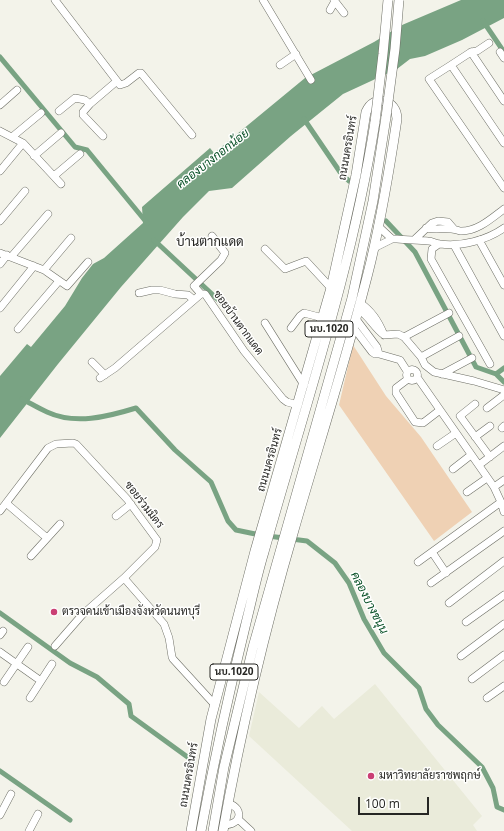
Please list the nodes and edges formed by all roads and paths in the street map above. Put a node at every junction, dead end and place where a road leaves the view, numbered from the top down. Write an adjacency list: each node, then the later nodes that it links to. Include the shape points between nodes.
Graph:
1 (55, 0): 16 (street)
2 (263, 0): 11 (street)
3 (335, 0): 6 (street); 7 (street)
4 (388, 0): 44 (main road, ถนนนครอินทร์ / นบ.1020, bridge, via 375,122)
5 (399, 0): 38 (main road, ถนนนครอินทร์ / นบ.1020, bridge, via 394,55)
6 (330, 10)
7 (344, 13)
8 (489, 43): 9 (street)
9 (471, 52): 14 (street); 18 (street)
10 (500, 52): 12 (street)
11 (296, 54): 13 (street); 15 (street)
12 (504, 58)
13 (280, 65)
14 (451, 65): 29 (street); 36 (street, via 429,79)
15 (311, 80)
16 (117, 81): 19 (street); 25 (street, via 120,85 141,73)
17 (17, 90): 20 (street)
18 (504, 101)
19 (90, 104): 21 (street, via 75,98); 26 (street, via 83,114)
20 (0, 105)
21 (59, 111)
22 (41, 114): 27 (street)
23 (0, 131): 27 (street)
24 (61, 133): 31 (street)
25 (192, 134)
26 (103, 136)
27 (12, 137): 28 (street)
28 (23, 143): 31 (street); 32 (street)
29 (504, 143)
30 (80, 154): 34 (street)
31 (34, 156): 34 (street)
32 (0, 171)
33 (356, 175): 42 (main road, ถนนนครอินทร์ / นบ.1020, via 369,106 379,101 390,103 398,119); 44 (main road); 63 (main road, ถนนนครอินทร์ / นบ.1020)
34 (54, 176): 35 (street)
35 (61, 184)
36 (504, 188)
37 (25, 191): 41 (street)
38 (373, 202): 57 (main road, via 374,215 368,254); 116 (main road, ถนนนครอินทร์ / นบ.1020, via 352,298)
39 (504, 209): 48 (street, via 479,226 459,231 426,228)
40 (48, 214): 55 (street)
41 (0, 221)
42 (378, 226): 47 (street); 52 (main road, ถนนนครอินทร์ / นบ.1020)
43 (504, 230): 49 (street)
44 (353, 235): 114 (main road, ถนนนครอินทร์ / นบ.1020, via 323,350)
45 (212, 236): 65 (street, via 225,254 194,286)
46 (71, 238): 60 (street)
47 (392, 239): 48 (street); 52 (street)
48 (414, 240): 50 (street); 54 (street)
49 (479, 240): 51 (street); 62 (street)
50 (439, 244): 51 (street); 54 (street)
51 (454, 245): 76 (street)
52 (374, 248): 57 (main road, ถนนนครอินทร์ / นบ.1020)
53 (265, 249): 63 (street, via 285,269 306,262)
54 (432, 249): 81 (street, via 431,259)
55 (6, 255): 58 (street); 59 (street)
56 (88, 262): 61 (street, via 68,286)
57 (370, 262): 67 (main road, ถนนนครอินทร์ / นบ.1020)
58 (0, 264)
59 (34, 266): 60 (street); 68 (street)
60 (44, 270): 61 (street)
61 (59, 281): 74 (street)
62 (504, 285)
63 (332, 288): 70 (main road, ถนนนครอินทร์ / นบ.1020)
64 (139, 293): 66 (street, via 160,290 188,295)
65 (201, 294): 66 (street, ซอยบ้านตากแดด); 90 (street, ซอยบ้านตากแดด, via 204,294 283,400)
66 (194, 300): 80 (street, ซอยบ้านตากแดด, via 103,376)
67 (359, 306): 72 (main road, ถนนนครอินทร์ / นบ.1020); 77 (street, via 367,307 380,324 384,335 398,334)
68 (0, 308)
69 (449, 313): 77 (street)
70 (323, 318): 73 (street, via 304,313); 86 (main road, ถนนนครอินทร์ / นบ.1020)
71 (265, 323): 86 (street)
72 (354, 323): 82 (street, via 377,347 379,354 400,360); 116 (main road, ถนนนครอินทร์ / นบ.1020)
73 (291, 328)
74 (18, 330)
75 (459, 336): 78 (street)
76 (504, 336)
77 (404, 337): 78 (street)
78 (421, 357): 83 (street, via 425,365)
79 (472, 358): 83 (street)
80 (92, 362)
81 (490, 364)
82 (407, 371): 84 (street, via 414,370); 85 (street)
83 (442, 374): 87 (street)
84 (417, 377): 85 (street, via 413,380); 92 (street)
85 (408, 379): 92 (street, via 396,388 396,393 416,422 423,423)
86 (304, 385): 90 (main road, ถนนนครอินทร์ / นบ.1020)
87 (502, 388)
88 (504, 395): 91 (street)
89 (475, 404): 95 (street, via 460,416)
90 (298, 405): 114 (main road, ถนนนครอินทร์ / นบ.1020)
91 (487, 408)
92 (440, 410): 94 (street)
93 (490, 426): 95 (street)
94 (456, 433): 96 (street); 98 (street)
95 (475, 437): 99 (street)
96 (437, 446)
97 (504, 446): 99 (street)
98 (471, 455): 100 (street); 101 (street)
99 (490, 457): 100 (street)
100 (478, 465): 102 (street)
101 (453, 469)
102 (487, 478): 104 (street); 105 (street)
103 (504, 480): 104 (street)
104 (494, 487): 106 (street)
105 (467, 492)
106 (501, 502): 110 (street); 118 (street)
107 (6, 503): 108 (street, ซอยร่วมมิตร, via 48,448 56,444 73,443); 109 (street, ซอยร่วมมิตร); 115 (street)
108 (131, 504): 111 (street); 123 (street, ซอยร่วมมิตร, via 157,542)
109 (0, 511)
110 (504, 512)
111 (116, 516)
112 (60, 524): 115 (street)
113 (504, 531): 122 (street)
114 (265, 532): 117 (main road, ถนนนครอินทร์ / นบ.1020)
115 (47, 538): 119 (street)
116 (287, 539): 143 (main road, ถนนนครอินทร์ / นบ.1020, via 253,647); 145 (main road, ถนนนครอินทร์ / นบ.1020)
117 (262, 542): 142 (main road, ถนนนครอินทร์ / นบ.1020); 146 (main road, ถนนนครอินทร์ / นบ.1020)
118 (432, 552): 121 (street); 122 (street)
119 (31, 556)
120 (504, 561): 126 (street)
121 (418, 562)
122 (446, 573): 124 (street)
123 (124, 578): 129 (street, via 82,615); 142 (street, via 164,624 172,657)
124 (431, 583)
125 (504, 594): 127 (street)
126 (449, 603)
127 (466, 622)
128 (504, 624): 133 (street)
129 (55, 646)
130 (28, 647): 134 (street)
131 (0, 652): 134 (street)
132 (504, 655): 136 (street)
133 (461, 656)
134 (17, 664): 137 (street); 138 (street)
135 (52, 664): 137 (street)
136 (472, 679)
137 (42, 681): 140 (street)
138 (4, 682)
139 (504, 686): 141 (street)
140 (30, 698)
141 (487, 698)
142 (215, 705): 152 (main road, ถนนนครอินทร์ / นบ.1020)
143 (224, 767): 145 (main road, via 225,793); 155 (main road, ถนนนครอินทร์ / นบ.1020)
144 (11, 794): 148 (street)
145 (228, 801): 149 (street, via 238,811); 150 (main road, ถนนนครอินทร์ / นบ.1020)
146 (206, 802): 153 (main road); 154 (main road, ถนนนครอินทร์ / นบ.1020)
147 (38, 814): 151 (street)
148 (0, 815)
149 (238, 819): 150 (street); 156 (street)
150 (223, 828)
151 (29, 831)
152 (191, 831)
153 (196, 831)
154 (201, 831)
155 (213, 831)
156 (251, 831)

